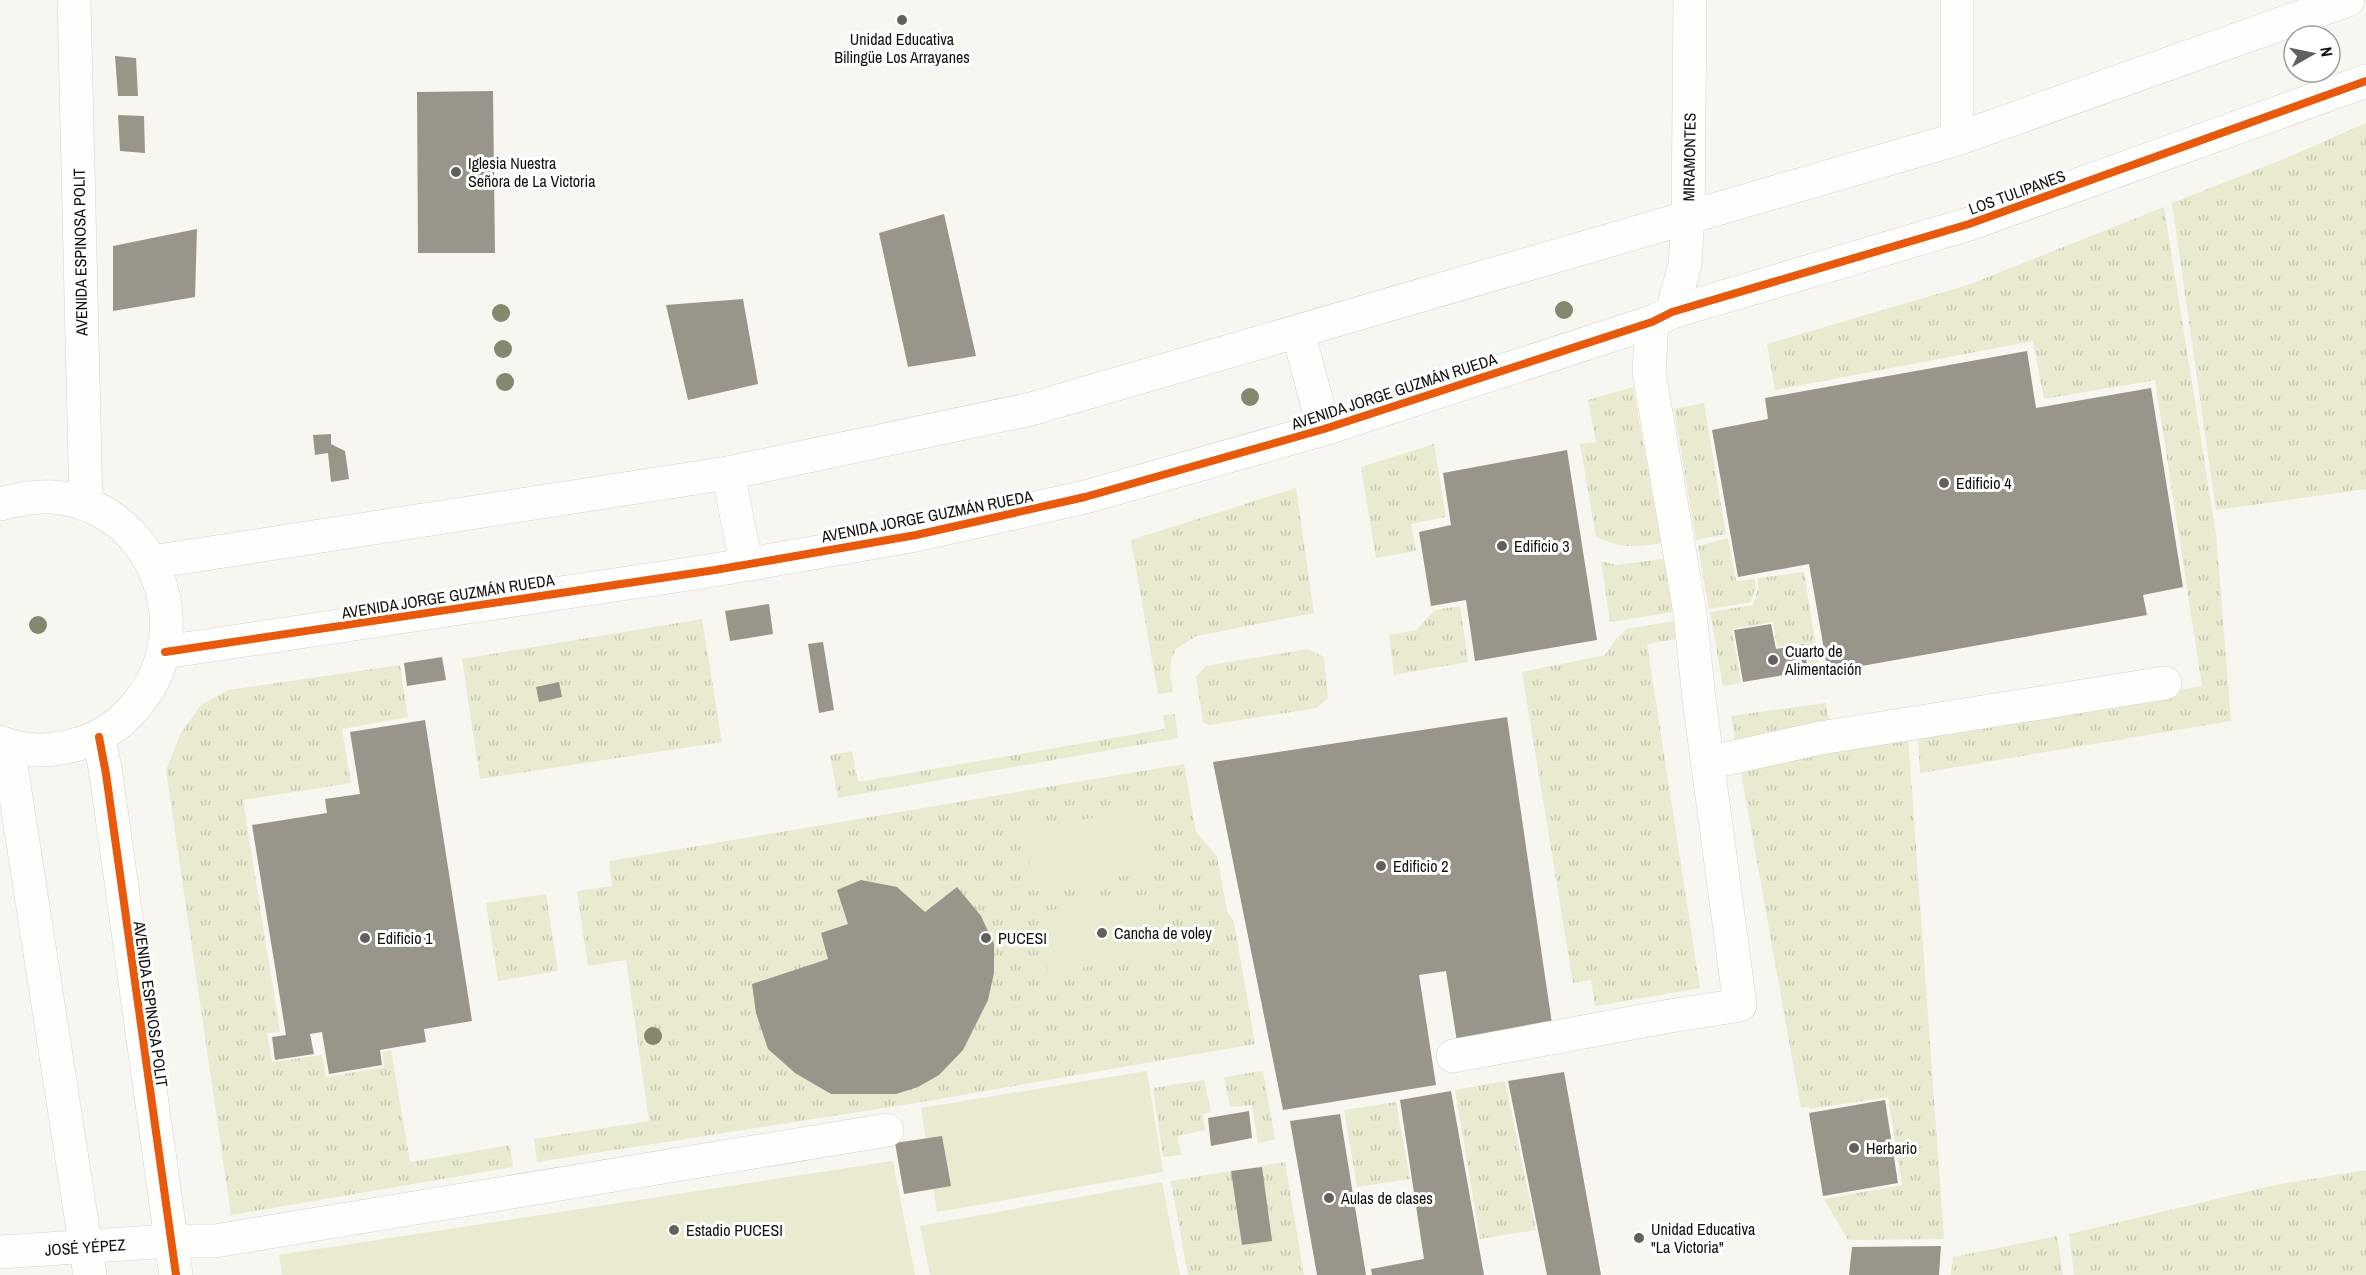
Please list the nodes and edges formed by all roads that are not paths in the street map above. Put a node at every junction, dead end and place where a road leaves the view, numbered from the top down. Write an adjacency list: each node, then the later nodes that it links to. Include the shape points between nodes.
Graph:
1 (74, 0): 13 (street, AVENIDA ESPINOSA POLIT)
2 (1690, 0): 7 (street, MIRAMONTES)
3 (1957, 0): 6 (street)
4 (2349, 0): 6 (street)
5 (2366, 81): 8 (street, LOS TULIPANES, via 1969,224)
6 (1957, 139): 7 (street)
7 (1688, 218): 8 (street, MIRAMONTES, via 1685,264); 9 (street)
8 (1662, 317): 10 (street, AVENIDA JORGE GUZMÁN RUEDA); 20 (street, MIRAMONTES, via 1650,372 1690,614)
9 (1298, 332): 10 (street); 11 (street, via 1031,409)
10 (1324, 429): 15 (street, AVENIDA JORGE GUZMÁN RUEDA, via 1085,497 916,535)
11 (728, 473): 14 (street); 15 (street)
12 (0, 504): 13 (street, via 23,498 55,497)
13 (86, 505): 14 (street, via 135,538)
14 (152, 562): 16 (street, via 164,592)
15 (746, 563): 16 (street, AVENIDA JORGE GUZMÁN RUEDA)
16 (165, 652): 18 (street, via 150,689 128,716)
17 (2165, 683): 20 (street, via 1820,738)
18 (99, 737): 19 (street, via 69,747 38,750); 23 (street, AVENIDA ESPINOSA POLIT)
19 (4, 744): 25 (street)
20 (1708, 763): 21 (street, MIRAMONTES, via 1740,1005)
21 (1453, 1056)
22 (887, 1130): 23 (street, JOSÉ YÉPEZ, via 215,1241)
23 (170, 1241): 25 (street, JOSÉ YÉPEZ); 26 (street, AVENIDA ESPINOSA POLIT)
24 (0, 1252): 25 (street, JOSÉ YÉPEZ)
25 (88, 1262)
26 (176, 1275)

